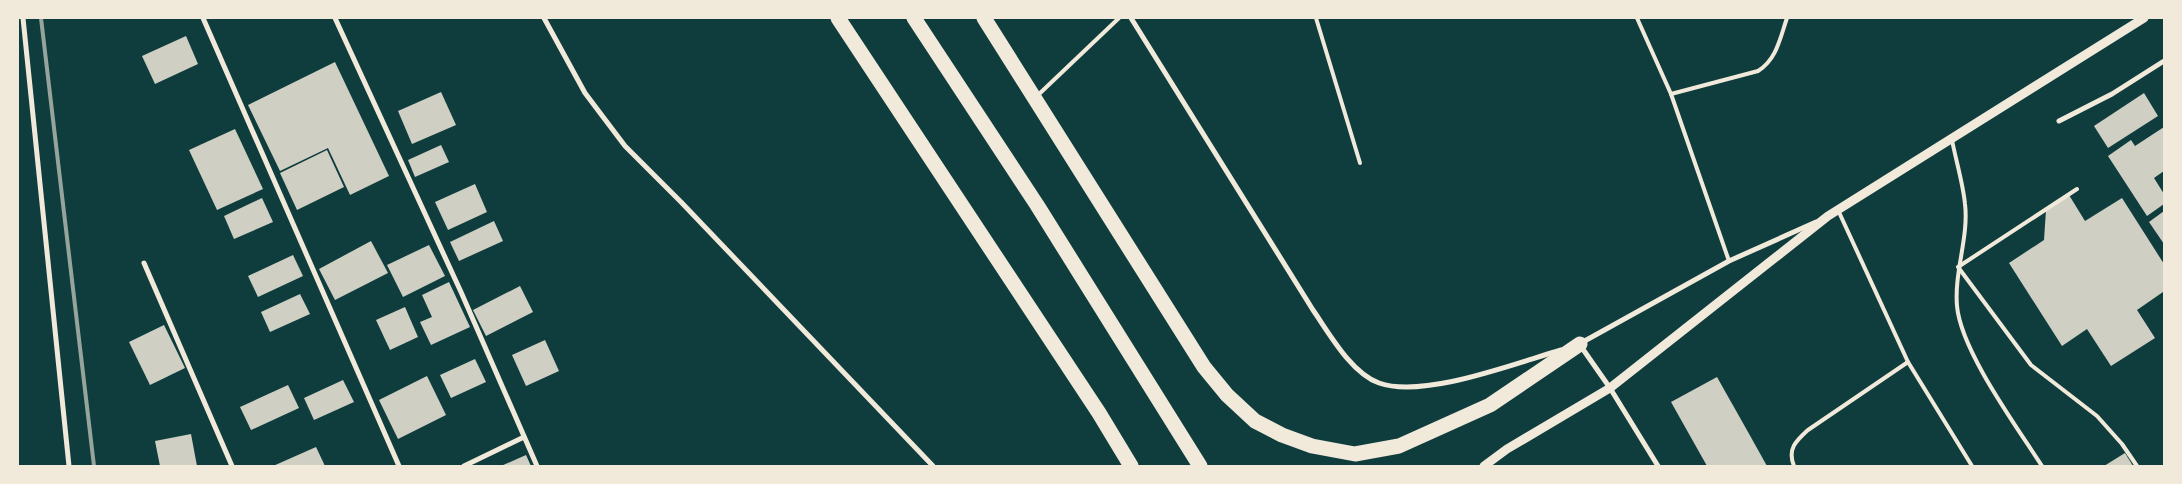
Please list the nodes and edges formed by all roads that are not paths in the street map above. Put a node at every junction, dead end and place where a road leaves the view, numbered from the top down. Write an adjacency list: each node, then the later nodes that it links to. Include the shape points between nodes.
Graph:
1 (23, 18): 30 (street)
2 (203, 18): 32 (street)
3 (335, 18): 29 (street)
4 (544, 18): 35 (street, via 584,93 625,146)
5 (838, 18): 36 (highway)
6 (914, 18): 37 (highway, via 1037,205)
7 (984, 18): 16 (highway)
8 (1119, 18): 16 (lane)
9 (1131, 18): 26 (street, via 1313,310 1359,370 1379,383 1428,387)
10 (1316, 18): 19 (lane)
11 (1637, 18): 15 (lane)
12 (1787, 18): 15 (lane, via 1775,55 1768,65 1758,71)
13 (2144, 18): 18 (street)
14 (2164, 61): 17 (street, via 2112,94)
15 (1671, 94): 23 (lane)
16 (1036, 97): 26 (highway, via 1204,367 1227,395 1255,421 1282,435 1312,446 1355,454 1399,446 1490,405)
17 (2059, 121)
18 (1952, 140): 21 (street); 25 (lane, via 1966,204)
19 (1360, 163)
20 (2077, 189): 25 (lane)
21 (1838, 210): 22 (street); 27 (lane)
22 (1828, 216): 23 (street); 28 (street)
23 (1729, 261): 26 (street)
24 (144, 263): 31 (street)
25 (1958, 267): 42 (lane, via 1957,306 1979,366); 43 (lane, via 2031,365 2097,416)
26 (1580, 344): 28 (street)
27 (1908, 362): 40 (lane, via 1808,430 1790,452); 41 (lane)
28 (1610, 388): 38 (street); 39 (street)
29 (524, 437): 33 (street); 34 (street)
30 (69, 466)
31 (232, 466)
32 (398, 466)
33 (464, 466)
34 (537, 466)
35 (933, 466)
36 (1131, 466)
37 (1200, 466)
38 (1484, 466)
39 (1658, 466)
40 (1794, 466)
41 (1972, 466)
42 (2042, 466)
43 (2137, 466)

